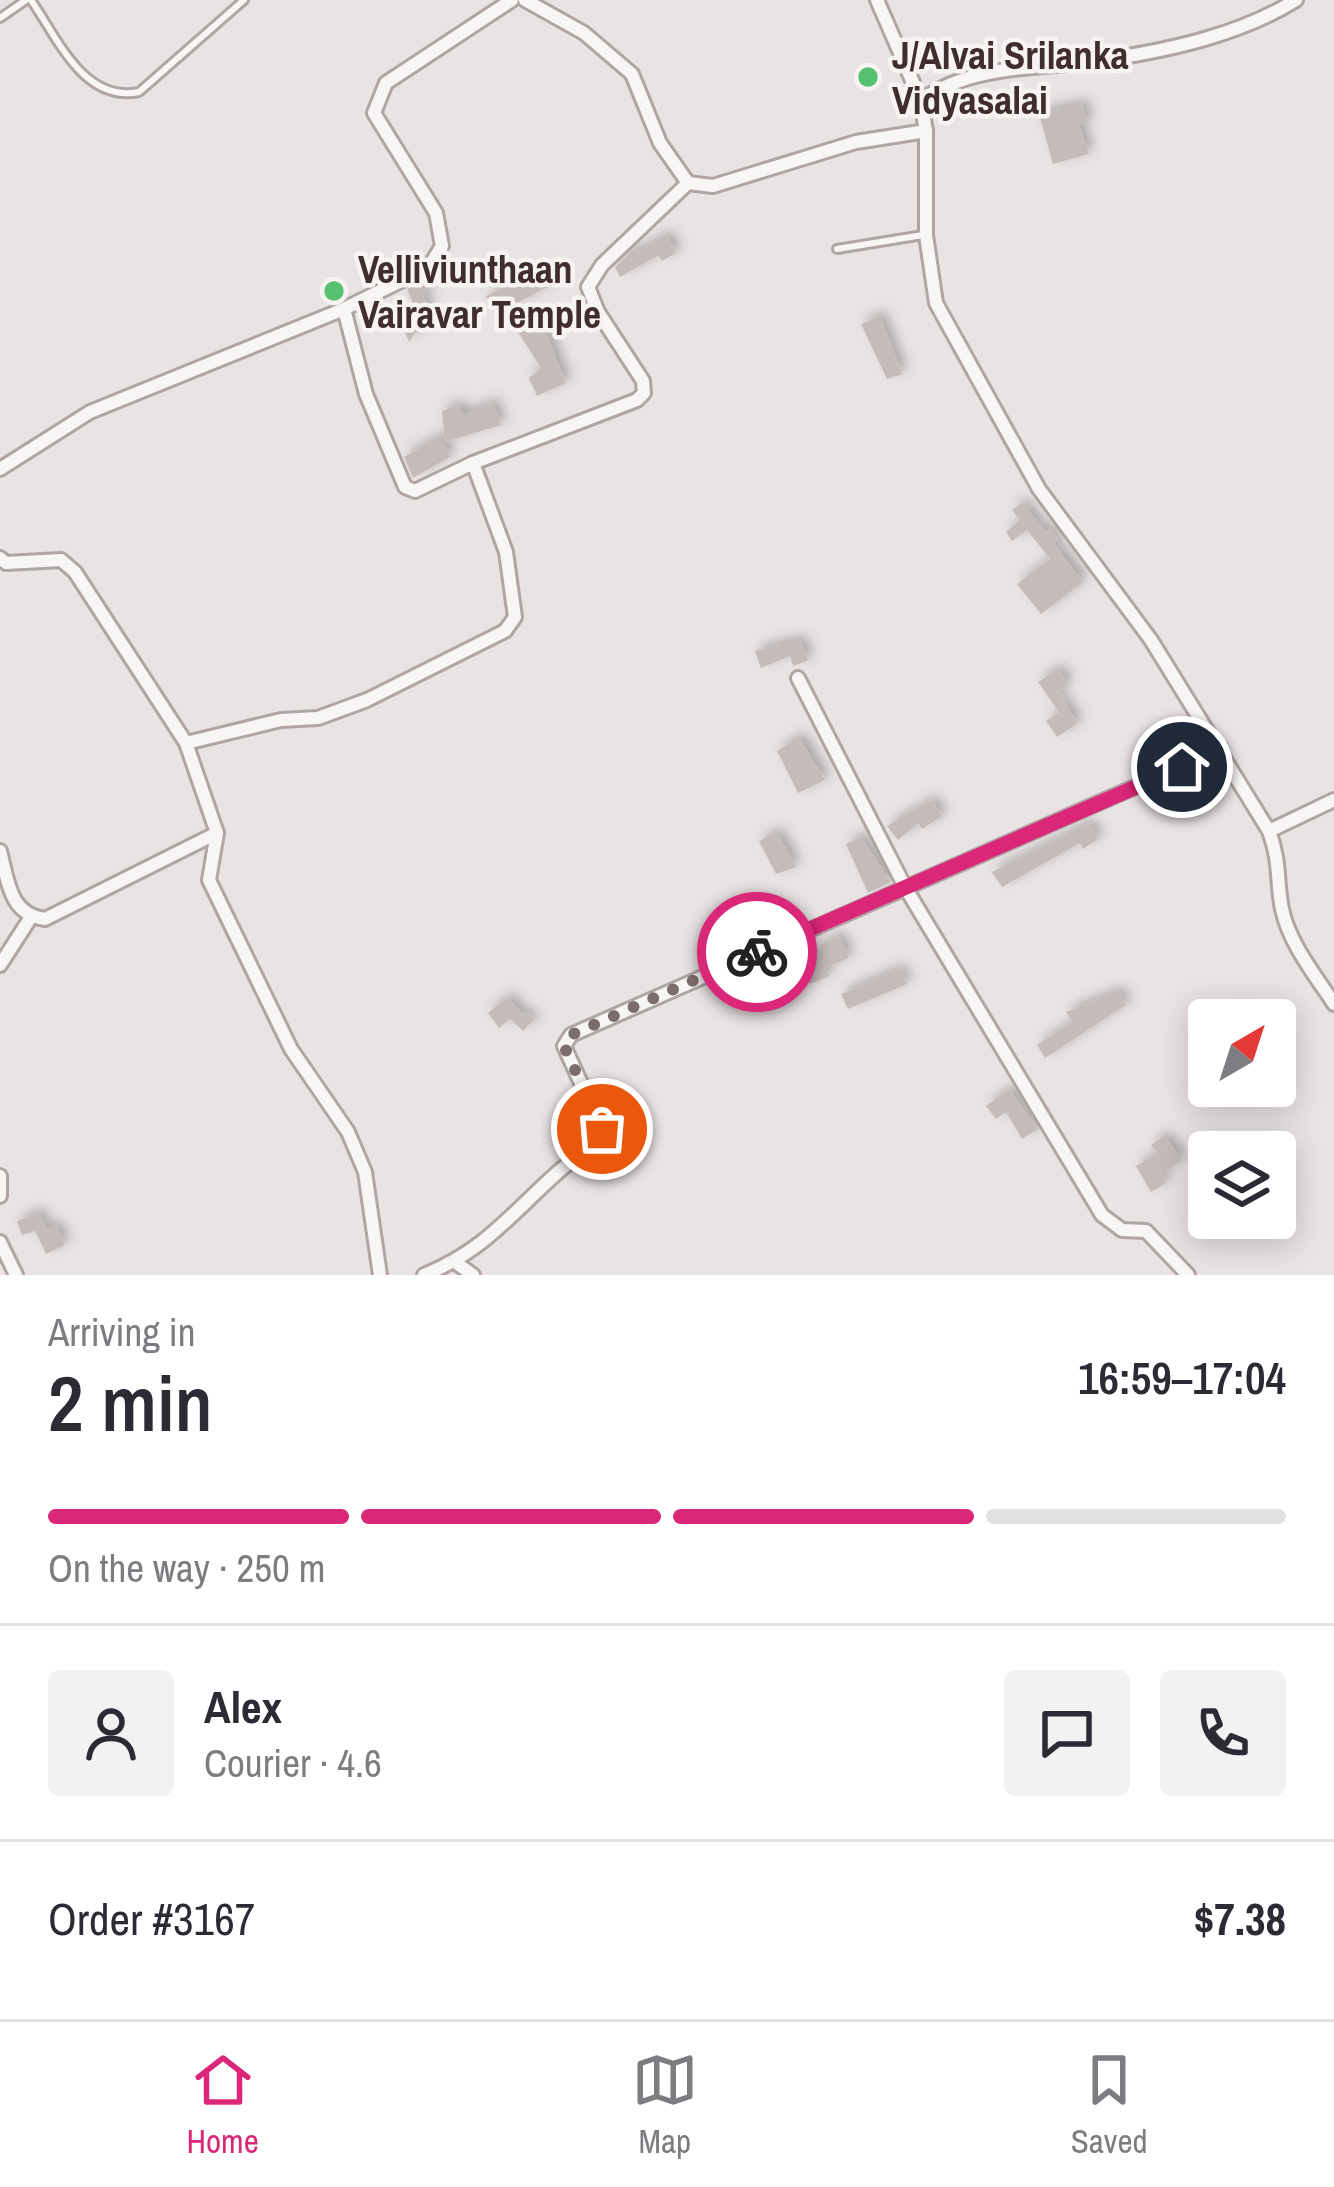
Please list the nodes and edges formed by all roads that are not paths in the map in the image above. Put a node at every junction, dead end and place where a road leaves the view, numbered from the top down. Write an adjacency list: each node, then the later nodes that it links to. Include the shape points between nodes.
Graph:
1 (28, 0): 2 (lane, via 92,86 120,96 139,92); 8 (lane)
2 (244, 0)
3 (512, 0): 14 (street, via 386,83 377,97 374,113 436,213 442,246 430,267)
4 (525, 0): 11 (street, via 584,33 632,74 660,142)
5 (877, 0): 9 (street)
6 (1296, 0): 7 (street)
7 (1272, 6): 9 (street, via 1212,37 991,73)
8 (0, 18)
9 (921, 101): 10 (street)
10 (926, 131): 11 (street, via 856,142 713,186); 12 (street)
11 (688, 183): 15 (street, via 588,287 644,393)
12 (926, 235): 13 (lane); 20 (street, via 936,303 1039,489)
13 (837, 250)
14 (344, 309): 15 (street, via 366,394 405,487 415,491); 16 (street, via 90,412)
15 (473, 463): 19 (street, via 506,552 515,617 505,631 318,718)
16 (0, 469)
17 (0, 558): 19 (street, via 61,560 75,572)
18 (798, 678): 25 (street)
19 (186, 743): 22 (street)
20 (1222, 749): 23 (street); 25 (street)
21 (1334, 800): 23 (street)
22 (217, 832): 26 (street, via 45,919); 34 (street, via 209,880 291,1049 348,1132 365,1172)
23 (1269, 832): 28 (street, via 1281,865 1282,908)
24 (0, 851): 26 (street, via 14,903)
25 (905, 887): 32 (street, via 571,1035 564,1046 602,1129 597,1144 491,1240); 37 (street, via 1102,1215 1122,1231 1146,1232)
26 (31, 917): 27 (street)
27 (0, 965)
28 (1334, 1004)
29 (0, 1176): 30 (street)
30 (0, 1196)
31 (0, 1242): 33 (street)
32 (454, 1262): 35 (street); 36 (street)
33 (16, 1275)
34 (380, 1275)
35 (424, 1275)
36 (473, 1275)
37 (1188, 1275)

